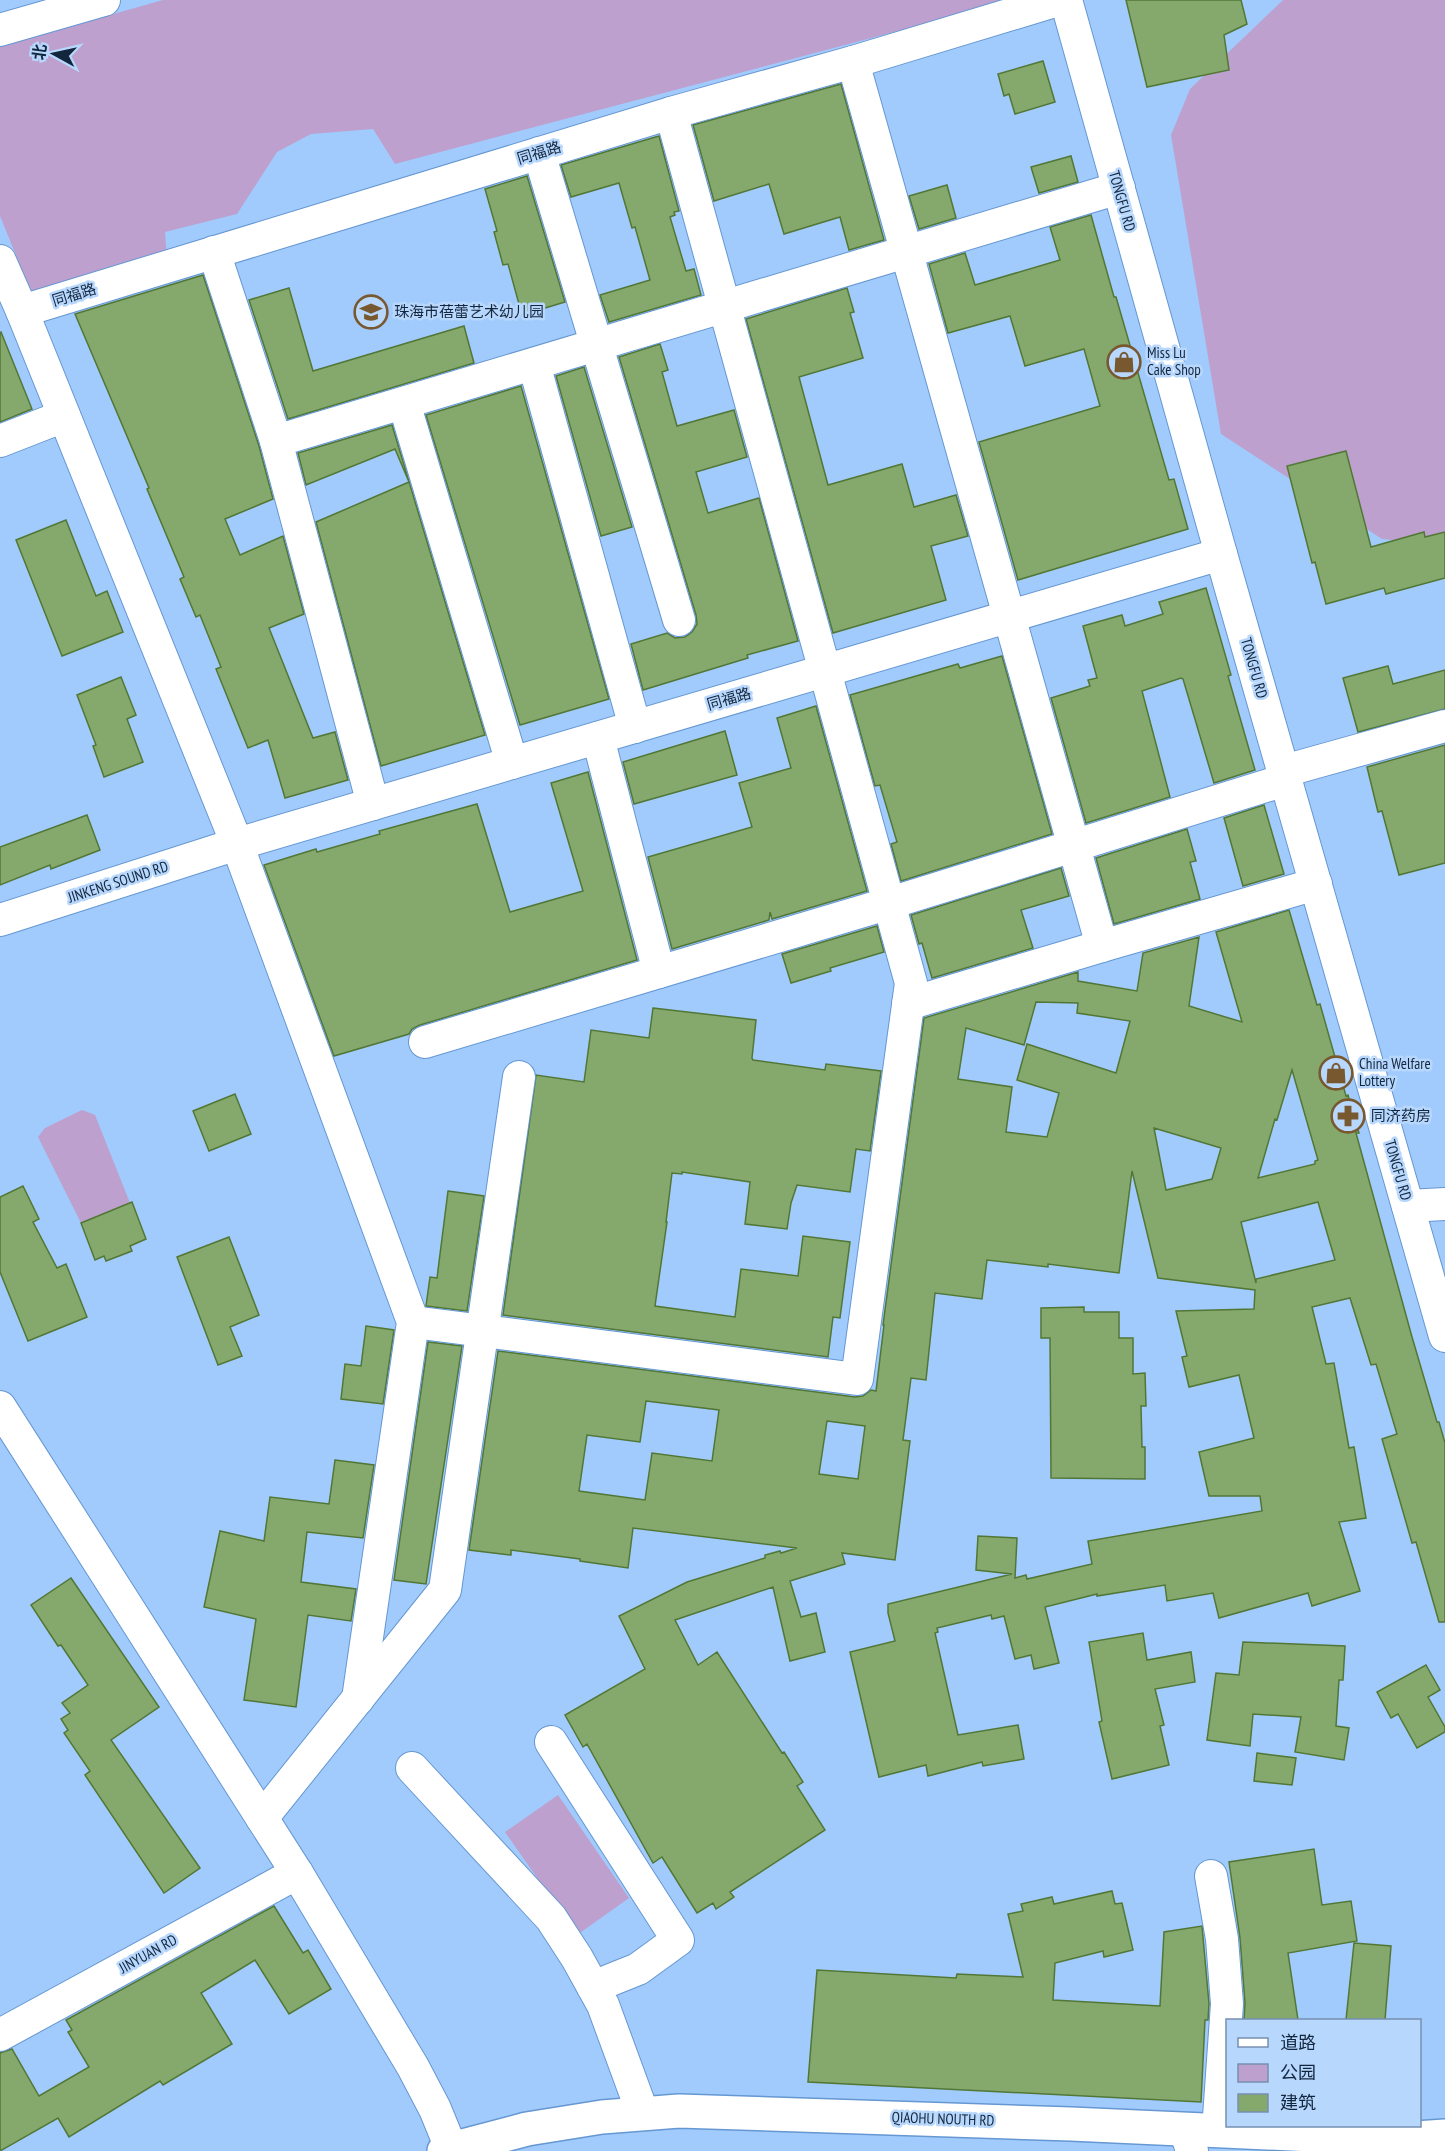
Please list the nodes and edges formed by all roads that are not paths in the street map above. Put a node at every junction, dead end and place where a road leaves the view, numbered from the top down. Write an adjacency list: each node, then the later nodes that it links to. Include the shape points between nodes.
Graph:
1 (104, 0): 4 (street)
2 (1058, 0): 6 (street, 同福路)
3 (1066, 0): 9 (street, TONGFU RD)
4 (27, 10): 5 (street)
5 (0, 30)
6 (853, 62): 7 (street, 同福路); 11 (street)
7 (671, 113): 8 (street, 同福路); 14 (street)
8 (539, 153): 10 (street, 同福路); 15 (street)
9 (1119, 188): 11 (street); 21 (street, TONGFU RD)
10 (214, 252): 13 (street, 同福路); 20 (street)
11 (907, 252): 14 (street); 22 (street)
12 (0, 261): 13 (street)
13 (12, 304): 18 (street)
14 (724, 307): 15 (street); 24 (street)
15 (596, 345): 16 (street); 23 (street)
16 (534, 364): 17 (street); 26 (street)
17 (404, 403): 20 (street); 28 (street)
18 (64, 416): 19 (street); 31 (street)
19 (0, 441)
20 (276, 441): 30 (street)
21 (1221, 554): 22 (street, 同福路); 29 (street, TONGFU RD)
22 (1010, 616): 24 (street, 同福路); 32 (street)
23 (679, 620)
24 (824, 671): 26 (street, 同福路); 34 (street)
25 (1445, 726): 29 (street)
26 (635, 727): 27 (street, 同福路)
27 (598, 738): 28 (street, 同福路); 37 (street)
28 (512, 763): 30 (street, 同福路)
29 (1284, 776): 32 (street); 33 (street, TONGFU RD)
30 (373, 804): 31 (street, 同福路)
31 (237, 844): 35 (street, JINKENG SOUND RD); 43 (street)
32 (1074, 846): 34 (street); 36 (street)
33 (1316, 884): 36 (street); 42 (street, TONGFU RD)
34 (890, 903): 37 (street); 38 (street, via 911,983)
35 (0, 920)
36 (1102, 946): 38 (street)
37 (659, 972): 39 (street)
38 (908, 1004): 44 (street, via 857,1379)
39 (425, 1042)
40 (519, 1077): 44 (street)
41 (1445, 1204): 42 (street)
42 (1408, 1206): 45 (street, TONGFU RD)
43 (413, 1322): 44 (street); 47 (street)
44 (482, 1330): 47 (street, via 445,1590)
45 (1445, 1336)
46 (0, 1407): 50 (street)
47 (358, 1698): 50 (street)
48 (551, 1742): 53 (street, via 678,1940 638,1969)
49 (412, 1768): 53 (street, via 551,1918)
50 (262, 1818): 51 (street)
51 (297, 1873): 54 (street, JINYUAN RD); 60 (street, via 413,2067 435,2109)
52 (1211, 1876): 56 (street, via 1222,1939 1227,2004)
53 (594, 1987): 55 (street)
54 (0, 2035)
55 (644, 2114): 58 (main road, QIAOHU NOUTH RD, via 753,2112); 60 (main road, QIAOHU NOUTH RD, via 527,2129)
56 (1218, 2131): 58 (main road, QIAOHU NOUTH RD); 59 (main road, QIAOHU NOUTH RD)
57 (1445, 2136): 59 (main road, QIAOHU NOUTH RD)
58 (1189, 2140)
59 (1402, 2145)
60 (447, 2149)

